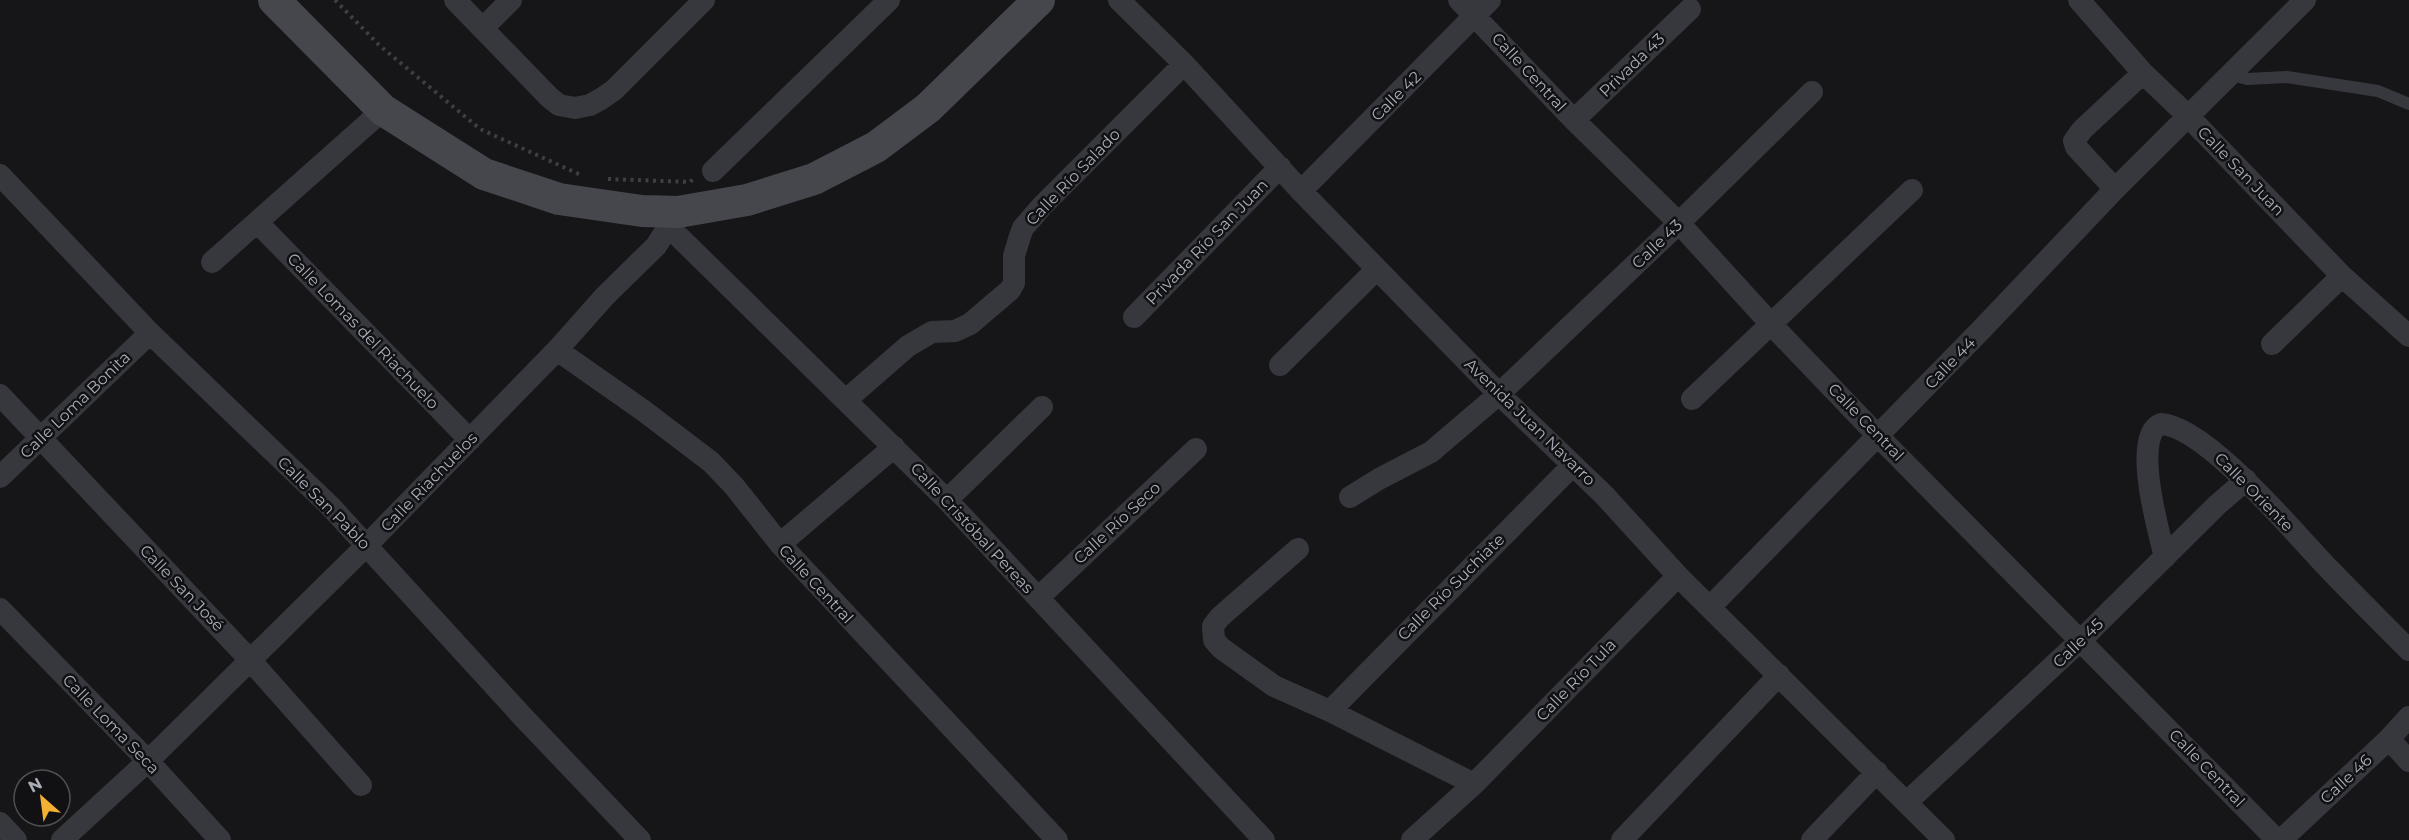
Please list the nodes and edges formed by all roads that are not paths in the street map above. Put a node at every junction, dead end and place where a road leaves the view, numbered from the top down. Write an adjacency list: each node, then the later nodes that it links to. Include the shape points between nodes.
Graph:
1 (274, 0): 18 (main road)
2 (455, 0): 12 (street)
3 (511, 0): 12 (street)
4 (704, 0): 12 (street, via 614,90 583,107 559,105 521,70)
5 (889, 0): 22 (street)
6 (1039, 0): 27 (main road, via 928,108 876,147 814,179)
7 (1119, 0): 13 (street, Avenida Juan Navarro)
8 (2079, 0): 14 (street, Calle San Juan)
9 (2305, 0): 15 (street, Calle 44)
10 (1475, 5): 20 (street, Calle Central); 26 (street, Calle 42)
11 (1690, 9): 20 (street, Privada 43)
12 (484, 27)
13 (1185, 64): 21 (street, Avenida Juan Navarro); 43 (street, Calle Río Salado, via 1023,228 1014,256 1014,283 1010,290 970,324 956,331 932,332 916,341)
14 (2142, 73): 19 (street, Calle San Juan); 24 (street, via 2074,141)
15 (2229, 74): 17 (lane, via 2247,79 2287,77 2378,91); 19 (street, Calle 44)
16 (1812, 92): 29 (street, Calle 43)
17 (2409, 104)
18 (383, 110): 27 (main road, via 484,174 518,187 558,199 642,211); 28 (street)
19 (2188, 116): 24 (street, Calle 44); 32 (street, Calle San Juan)
20 (1574, 120): 29 (street, Calle Central)
21 (1280, 167): 26 (street, Avenida Juan Navarro); 33 (street, Privada Río San Juan)
22 (713, 171)
23 (0, 175): 35 (street, Calle San Pablo)
24 (2115, 189): 45 (street, Calle 44)
25 (1912, 190): 34 (street)
26 (1301, 191): 31 (street, Avenida Juan Navarro)
27 (673, 220): 38 (street, Calle Riachuelos, via 656,246); 43 (street, Calle Cristóbal Pereas)
28 (257, 222): 30 (street); 47 (street, Calle Lomas del Riachuelo)
29 (1679, 223): 34 (street, Calle Central); 40 (street, Calle 43)
30 (212, 262)
31 (1377, 268): 39 (street); 40 (street, Avenida Juan Navarro)
32 (2342, 276): 36 (street, Calle San Juan); 37 (street)
33 (1134, 317)
34 (1770, 323): 42 (street); 45 (street, Calle Central)
35 (150, 333): 46 (street, Calle Loma Bonita); 56 (street, Calle San Pablo)
36 (2409, 336)
37 (2272, 345)
38 (557, 350): 47 (street, Calle Riachuelos); 55 (street, Calle Central, via 711,462)
39 (1280, 365)
40 (1499, 394): 50 (street, Avenida Juan Navarro); 53 (street, Calle 43, via 1431,452)
41 (0, 395): 46 (street, Calle San José)
42 (1692, 399)
43 (846, 400): 48 (street, Calle Cristóbal Pereas)
44 (1042, 406): 54 (street)
45 (1878, 436): 61 (street, Calle 44); 63 (street, Calle Central)
46 (40, 439): 51 (street, Calle Loma Bonita); 65 (street, Calle San José)
47 (470, 440): 56 (street, Calle Riachuelos)
48 (894, 447): 54 (street, Calle Cristóbal Pereas); 55 (street)
49 (1196, 449): 60 (street, Calle Río Seco)
50 (1573, 465): 59 (street, Avenida Juan Navarro); 67 (street, Calle Río Suchiate)
51 (0, 477)
52 (2246, 480): 58 (street, Calle 45); 58 (street, Calle Oriente, via 2181,429 2161,424 2154,428 2149,436 2147,461); 64 (street, Calle Oriente)
53 (1350, 497)
54 (947, 500): 60 (street, Calle Cristóbal Pereas)
55 (780, 544): 81 (street, Calle Central)
56 (367, 546): 65 (street, Calle Riachuelos); 80 (street, Calle San Pablo)
57 (1298, 549): 67 (street, via 1220,616 1212,634 1221,648 1274,686)
58 (2165, 557): 63 (street, Calle 45)
59 (1678, 576): 61 (street, Avenida Juan Navarro); 73 (street, Calle Río Tula)
60 (1038, 598): 82 (street, Calle Cristóbal Pereas)
61 (1710, 607): 66 (street, Avenida Juan Navarro)
62 (0, 609): 70 (street, Calle Loma Seca)
63 (2082, 639): 75 (street, Calle 45); 87 (street, Calle Central)
64 (2409, 650)
65 (251, 661): 70 (street, Calle Riachuelos); 74 (street, Calle San José)
66 (1779, 675): 72 (street, Avenida Juan Navarro); 84 (street)
67 (1330, 711): 73 (street)
68 (2409, 717): 69 (street, Calle 46)
69 (2389, 738): 71 (street); 87 (street, Calle 46)
70 (148, 761): 78 (street, Calle Riachuelos); 79 (street, Calle Loma Seca)
71 (2409, 761)
72 (1877, 772): 75 (street, Avenida Juan Navarro); 85 (street)
73 (1474, 784): 83 (street, Calle Río Tula)
74 (361, 785)
75 (1907, 802): 86 (street, Avenida Juan Navarro)
76 (0, 823): 77 (street)
77 (15, 840)
78 (62, 840)
79 (220, 840)
80 (640, 840)
81 (1057, 840)
82 (1264, 840)
83 (1412, 840)
84 (1622, 840)
85 (1812, 840)
86 (1944, 840)
87 (2279, 840)

